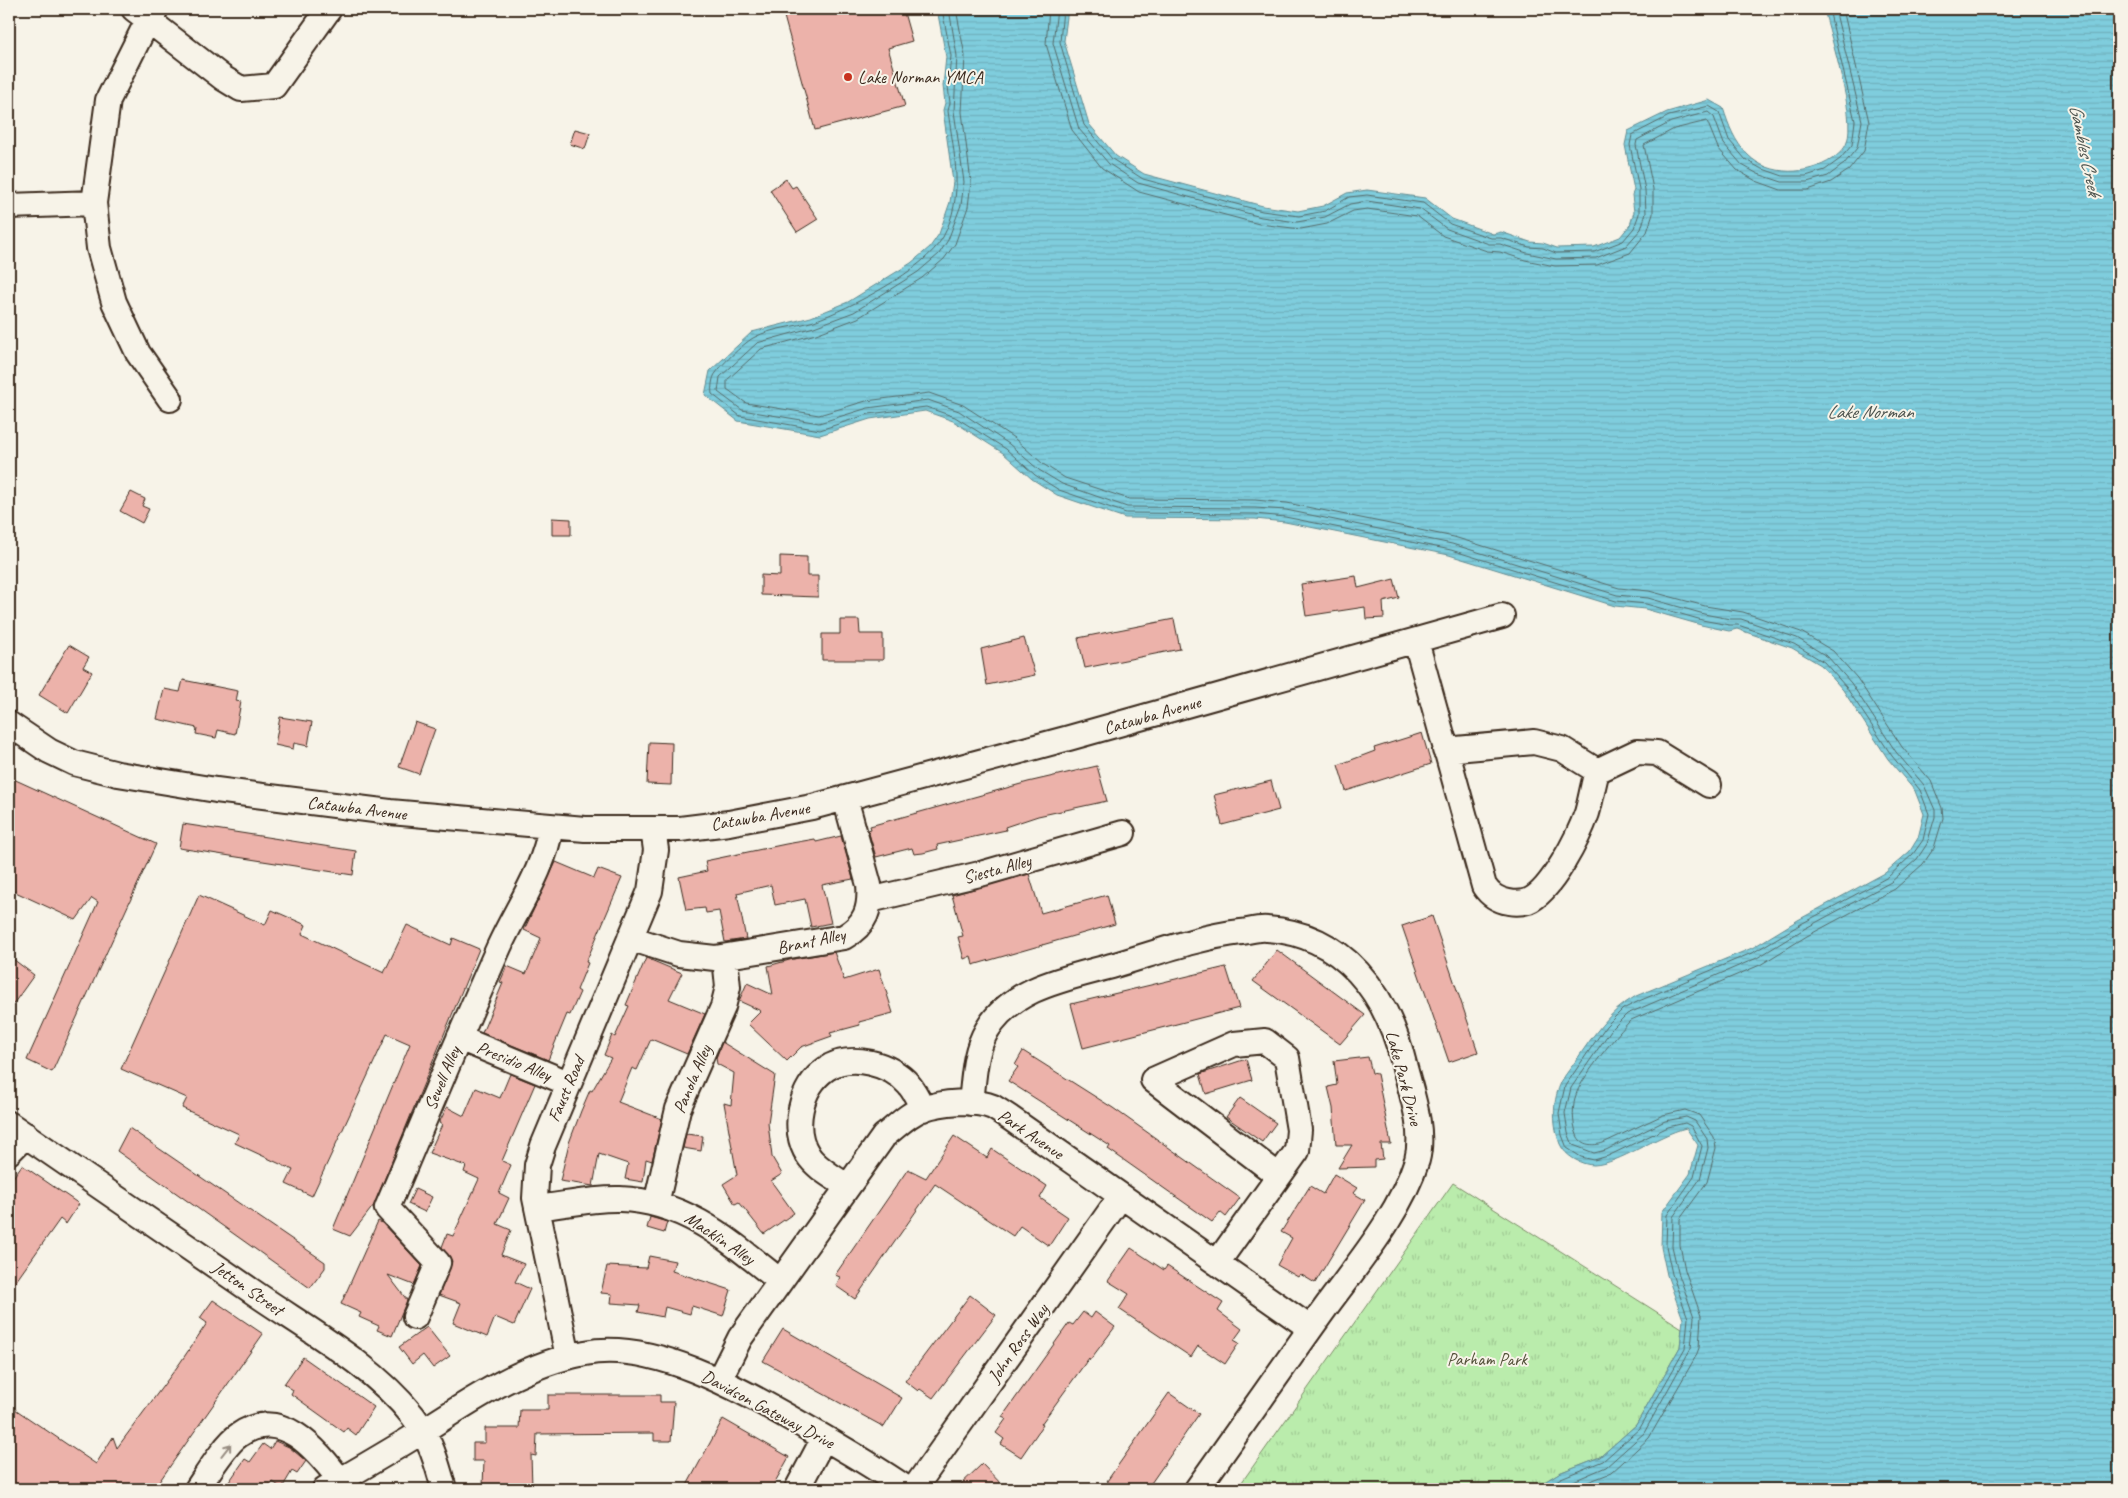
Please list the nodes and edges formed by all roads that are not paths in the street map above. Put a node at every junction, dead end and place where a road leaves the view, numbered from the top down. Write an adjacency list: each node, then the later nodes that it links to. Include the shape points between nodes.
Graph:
1 (329, 9): 2 (street, via 274,86 241,89 223,78)
2 (146, 12): 3 (street, via 108,100)
3 (94, 203): 4 (street); 5 (street, via 99,248 114,302 138,353)
4 (9, 206)
5 (170, 399)
6 (1502, 616): 7 (street, Catawba Avenue)
7 (1416, 641): 9 (street); 12 (street, Catawba Avenue)
8 (9, 724): 13 (street, Catawba Avenue, via 49,751 74,763 118,774 390,812)
9 (1445, 750): 10 (street, via 1534,742 1562,749); 10 (street, via 1484,886 1490,895 1514,903 1527,901 1540,893 1558,870 1587,812)
10 (1596, 771): 11 (street, via 1637,752 1657,753)
11 (1708, 785)
12 (845, 798): 14 (street, Catawba Avenue, via 729,823); 16 (street, Brant Alley, via 870,885)
13 (551, 826): 14 (street, Catawba Avenue); 19 (street, Sewell Alley, via 542,862 500,944)
14 (654, 829): 17 (street, Faust Road, via 654,875)
15 (1123, 833): 16 (street, Siesta Alley, via 984,873)
16 (870, 900): 18 (street, Brant Alley, via 866,917 844,937)
17 (630, 938): 18 (street, Brant Alley, via 679,954); 20 (street, Faust Road)
18 (725, 957): 28 (street, Panola Alley, via 728,987 723,1007 678,1110)
19 (459, 1038): 20 (street, Presidio Alley); 32 (street, Sewell Alley, via 387,1208 438,1263)
20 (568, 1083): 29 (street, Faust Road, via 537,1164)
21 (971, 1104): 22 (street, Park Avenue); 27 (street, Park Avenue, via 992,1107 1010,1118); 33 (street, Lake Park Drive, via 976,1054 988,1029 1007,1006 1036,988 1214,935 1266,928 1304,935 1339,955 1362,974 1385,1010 1400,1048 1419,1136 1418,1157 1390,1216)
22 (923, 1109): 26 (street, Park Avenue, via 884,1136); 26 (street, via 910,1085 890,1069 844,1062 826,1069 811,1085 802,1105 800,1142 809,1158)
23 (17, 1130): 24 (street); 36 (street, Jetton Street, via 361,1367)
24 (9, 1152)
25 (1279, 1176): 25 (street, via 1297,1151 1299,1130 1287,1058 1264,1041 1234,1044 1153,1080); 30 (street)
26 (846, 1186): 31 (street, Park Avenue)
27 (1121, 1196): 30 (street, Park Avenue); 43 (street, John Ross Way)
28 (656, 1204): 29 (street, Macklin Alley, via 618,1199); 31 (street, Macklin Alley, via 688,1214)
29 (537, 1208): 34 (street, Faust Road)
30 (1217, 1263): 33 (street, Park Avenue)
31 (780, 1281): 35 (street, Park Avenue, via 740,1338)
32 (415, 1317)
33 (1310, 1328): 44 (street, Lake Park Drive)
34 (568, 1357): 35 (street, Davidson Gateway Drive, via 602,1351 651,1357); 36 (street, Davidson Gateway Drive, via 498,1384)
35 (720, 1380): 37 (street, Davidson Gateway Drive)
36 (424, 1430): 38 (street, Davidson Gateway Drive); 40 (street, Jetton Street)
37 (824, 1438): 41 (street); 42 (street, Davidson Gateway Drive)
38 (333, 1485): 39 (street, one-way to 38, via 237,1436 260,1424 292,1431 318,1451)
39 (197, 1489)
40 (444, 1489)
41 (797, 1489)
42 (907, 1489)
43 (914, 1489)
44 (1197, 1489)

